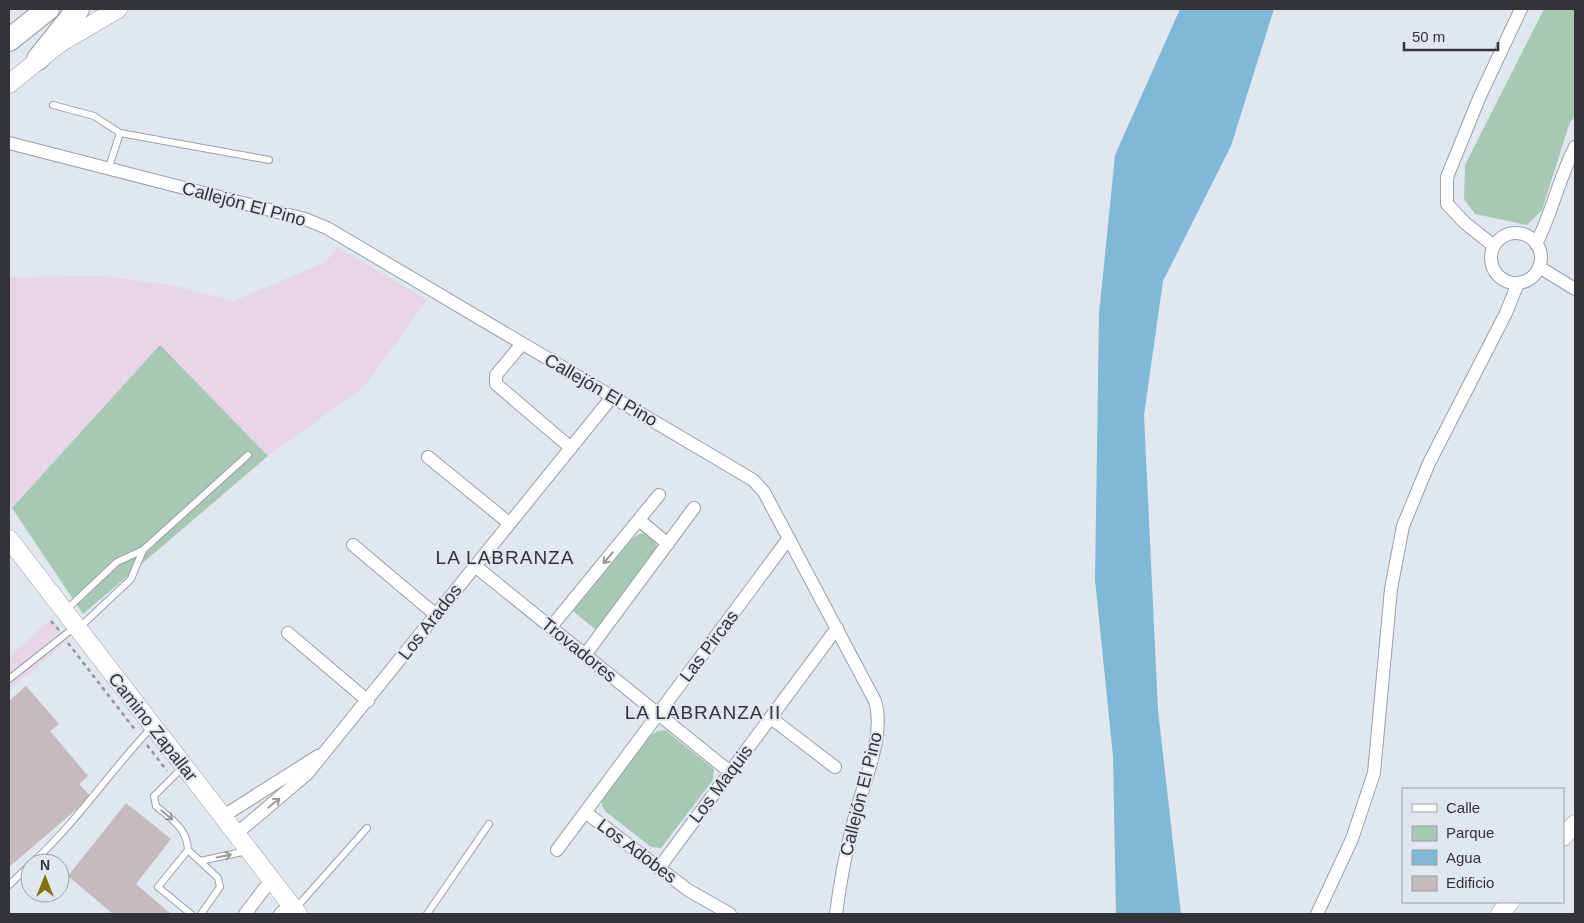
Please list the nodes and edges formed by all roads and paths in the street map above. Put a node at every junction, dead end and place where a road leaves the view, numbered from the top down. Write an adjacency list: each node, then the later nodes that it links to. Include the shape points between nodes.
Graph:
1 (25, 9): 6 (highway)
2 (48, 9): 7 (highway)
3 (78, 9): 8 (highway)
4 (118, 9): 8 (street)
5 (1521, 9): 17 (street, via 1447,177 1447,204)
6 (9, 22)
7 (9, 40)
8 (38, 59): 9 (street)
9 (9, 84)
10 (53, 105): 11 (lane, via 94,116)
11 (120, 132): 14 (lane); 15 (lane)
12 (9, 143): 15 (street, Callejón El Pino)
13 (1575, 147): 16 (street, via 1563,170)
14 (270, 160)
15 (109, 167): 21 (street, Callejón El Pino, via 305,219 327,228)
16 (1536, 244): 17 (street, via 1525,235 1511,234); 18 (street, via 1540,252)
17 (1494, 246): 19 (street, via 1493,268 1503,280)
18 (1539, 267): 19 (street, via 1531,278); 20 (street)
19 (1518, 283): 76 (street, via 1506,313 1428,463 1403,526 1391,589 1374,773 1352,839)
20 (1575, 289)
21 (522, 344): 22 (street, Callejón El Pino); 23 (street, via 496,375 496,384)
22 (612, 397): 23 (street, Los Arados); 30 (street, Callejón El Pino, via 747,474 764,492)
23 (571, 448): 29 (street, Los Arados)
24 (248, 455): 34 (lane)
25 (428, 456): 29 (street)
26 (659, 495): 28 (street)
27 (694, 508): 33 (street)
28 (639, 520): 33 (street); 39 (street, one-way to 39)
29 (509, 523): 35 (street, Los Arados)
30 (789, 538): 40 (street, Callejón El Pino); 45 (street, Las Pircas)
31 (9, 539): 36 (street, Camino Zapallar)
32 (353, 544): 37 (street)
33 (668, 544): 42 (street)
34 (143, 550): 36 (lane, via 117,562); 38 (lane, via 131,579)
35 (474, 566): 37 (street, Los Arados); 39 (street, Trovadores)
36 (64, 611): 38 (street, Camino Zapallar)
37 (436, 615): 44 (street, Los Arados)
38 (77, 627): 43 (lane); 47 (street, Camino Zapallar)
39 (551, 627): 42 (street, Trovadores)
40 (837, 628): 46 (street, Los Maquis); 75 (street, Callejón El Pino, via 875,701 879,721 847,846)
41 (288, 633): 44 (street)
42 (585, 655): 45 (street, Trovadores)
43 (9, 680)
44 (368, 701): 48 (street, Los Arados)
45 (658, 714): 51 (street, Trovadores); 52 (street, Las Pircas)
46 (771, 718): 50 (street); 51 (street, Los Maquis)
47 (152, 726): 49 (street, Camino Zapallar); 62 (lane, via 61,837)
48 (323, 754): 53 (street, Los Arados); 57 (street, Los Arados, one-way to 48, via 296,786)
49 (184, 766): 53 (street, Camino Zapallar); 59 (lane, one-way to 59, via 154,796 156,806 182,828 188,839)
50 (836, 767)
51 (730, 772): 64 (street, Los Maquis)
52 (585, 812): 61 (street, Las Pircas); 64 (street, Los Adobes)
53 (222, 817): 57 (street, Camino Zapallar)
54 (489, 824): 73 (lane)
55 (1575, 824): 58 (street)
56 (367, 828): 69 (lane)
57 (236, 834): 60 (street, Camino Zapallar)
58 (1564, 836)
59 (188, 850): 63 (lane); 70 (lane, via 158,887)
60 (249, 850): 63 (lane, one-way to 60); 66 (street, Camino Zapallar)
61 (557, 850)
62 (43, 853)
63 (200, 862): 71 (lane, via 220,883)
64 (659, 868): 74 (street, Los Adobes, via 688,890)
65 (20, 874): 67 (lane)
66 (271, 880): 69 (street, Camino Zapallar); 72 (street)
67 (9, 885)
68 (1509, 903): 77 (street)
69 (290, 911)
70 (191, 914)
71 (201, 914)
72 (245, 914)
73 (427, 914)
74 (730, 914)
75 (836, 914)
76 (1318, 914)
77 (1500, 914)

